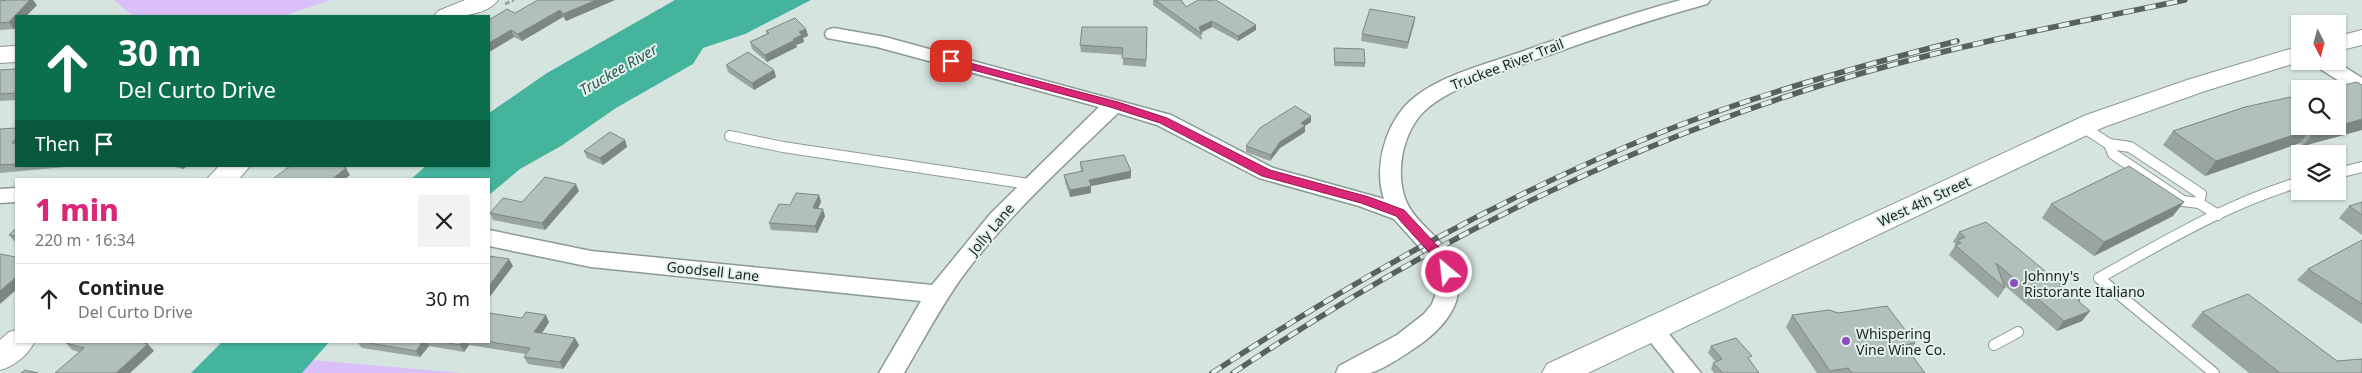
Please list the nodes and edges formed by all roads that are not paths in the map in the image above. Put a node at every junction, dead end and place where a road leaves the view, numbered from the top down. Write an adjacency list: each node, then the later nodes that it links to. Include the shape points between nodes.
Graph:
1 (486, 0): 3 (main road)
2 (1701, 0): 29 (street, Truckee River Trail, via 1559,44 1445,87 1410,112 1394,150 1391,186)
3 (448, 15)
4 (834, 34): 14 (street, via 878,42)
5 (2362, 37): 6 (main road)
6 (2346, 42)
7 (2362, 44): 8 (main road)
8 (2346, 47)
9 (15, 54): 10 (main road)
10 (0, 55)
11 (2291, 56): 15 (main road, West 4th Street, via 2177,91)
12 (2335, 70): 13 (street)
13 (2362, 87)
14 (1114, 105): 23 (street, Jolly Lane); 29 (street, via 1172,124 1266,173)
15 (2083, 127): 17 (lane); 33 (main road, West 4th Street)
16 (730, 136): 23 (lane)
17 (2109, 144): 22 (lane, via 2130,147); 25 (lane, via 2113,154)
18 (236, 167): 21 (main road)
19 (2362, 167): 20 (lane)
20 (2346, 171)
21 (221, 178)
22 (2179, 179): 25 (lane); 28 (lane, via 2201,194)
23 (1029, 184): 32 (street, Jolly Lane)
24 (2291, 184): 30 (lane)
25 (2162, 187): 28 (lane, via 2183,201)
26 (15, 195): 27 (street)
27 (0, 196)
28 (2199, 203): 30 (lane)
29 (1400, 213): 40 (street, Truckee River Trail, via 1443,261 1447,272 1446,296 1436,318 1422,330)
30 (2218, 215): 42 (lane, via 2099,278)
31 (490, 238): 32 (street, Goodsell Lane, via 591,259)
32 (939, 294): 39 (street, Jolly Lane)
33 (1652, 329): 38 (street); 41 (main road, West 4th Street)
34 (2018, 332): 36 (lane)
35 (18, 343): 37 (main road)
36 (1994, 345)
37 (0, 358)
38 (1683, 371)
39 (891, 373)
40 (1348, 373)
41 (1558, 373)
42 (2214, 373)

